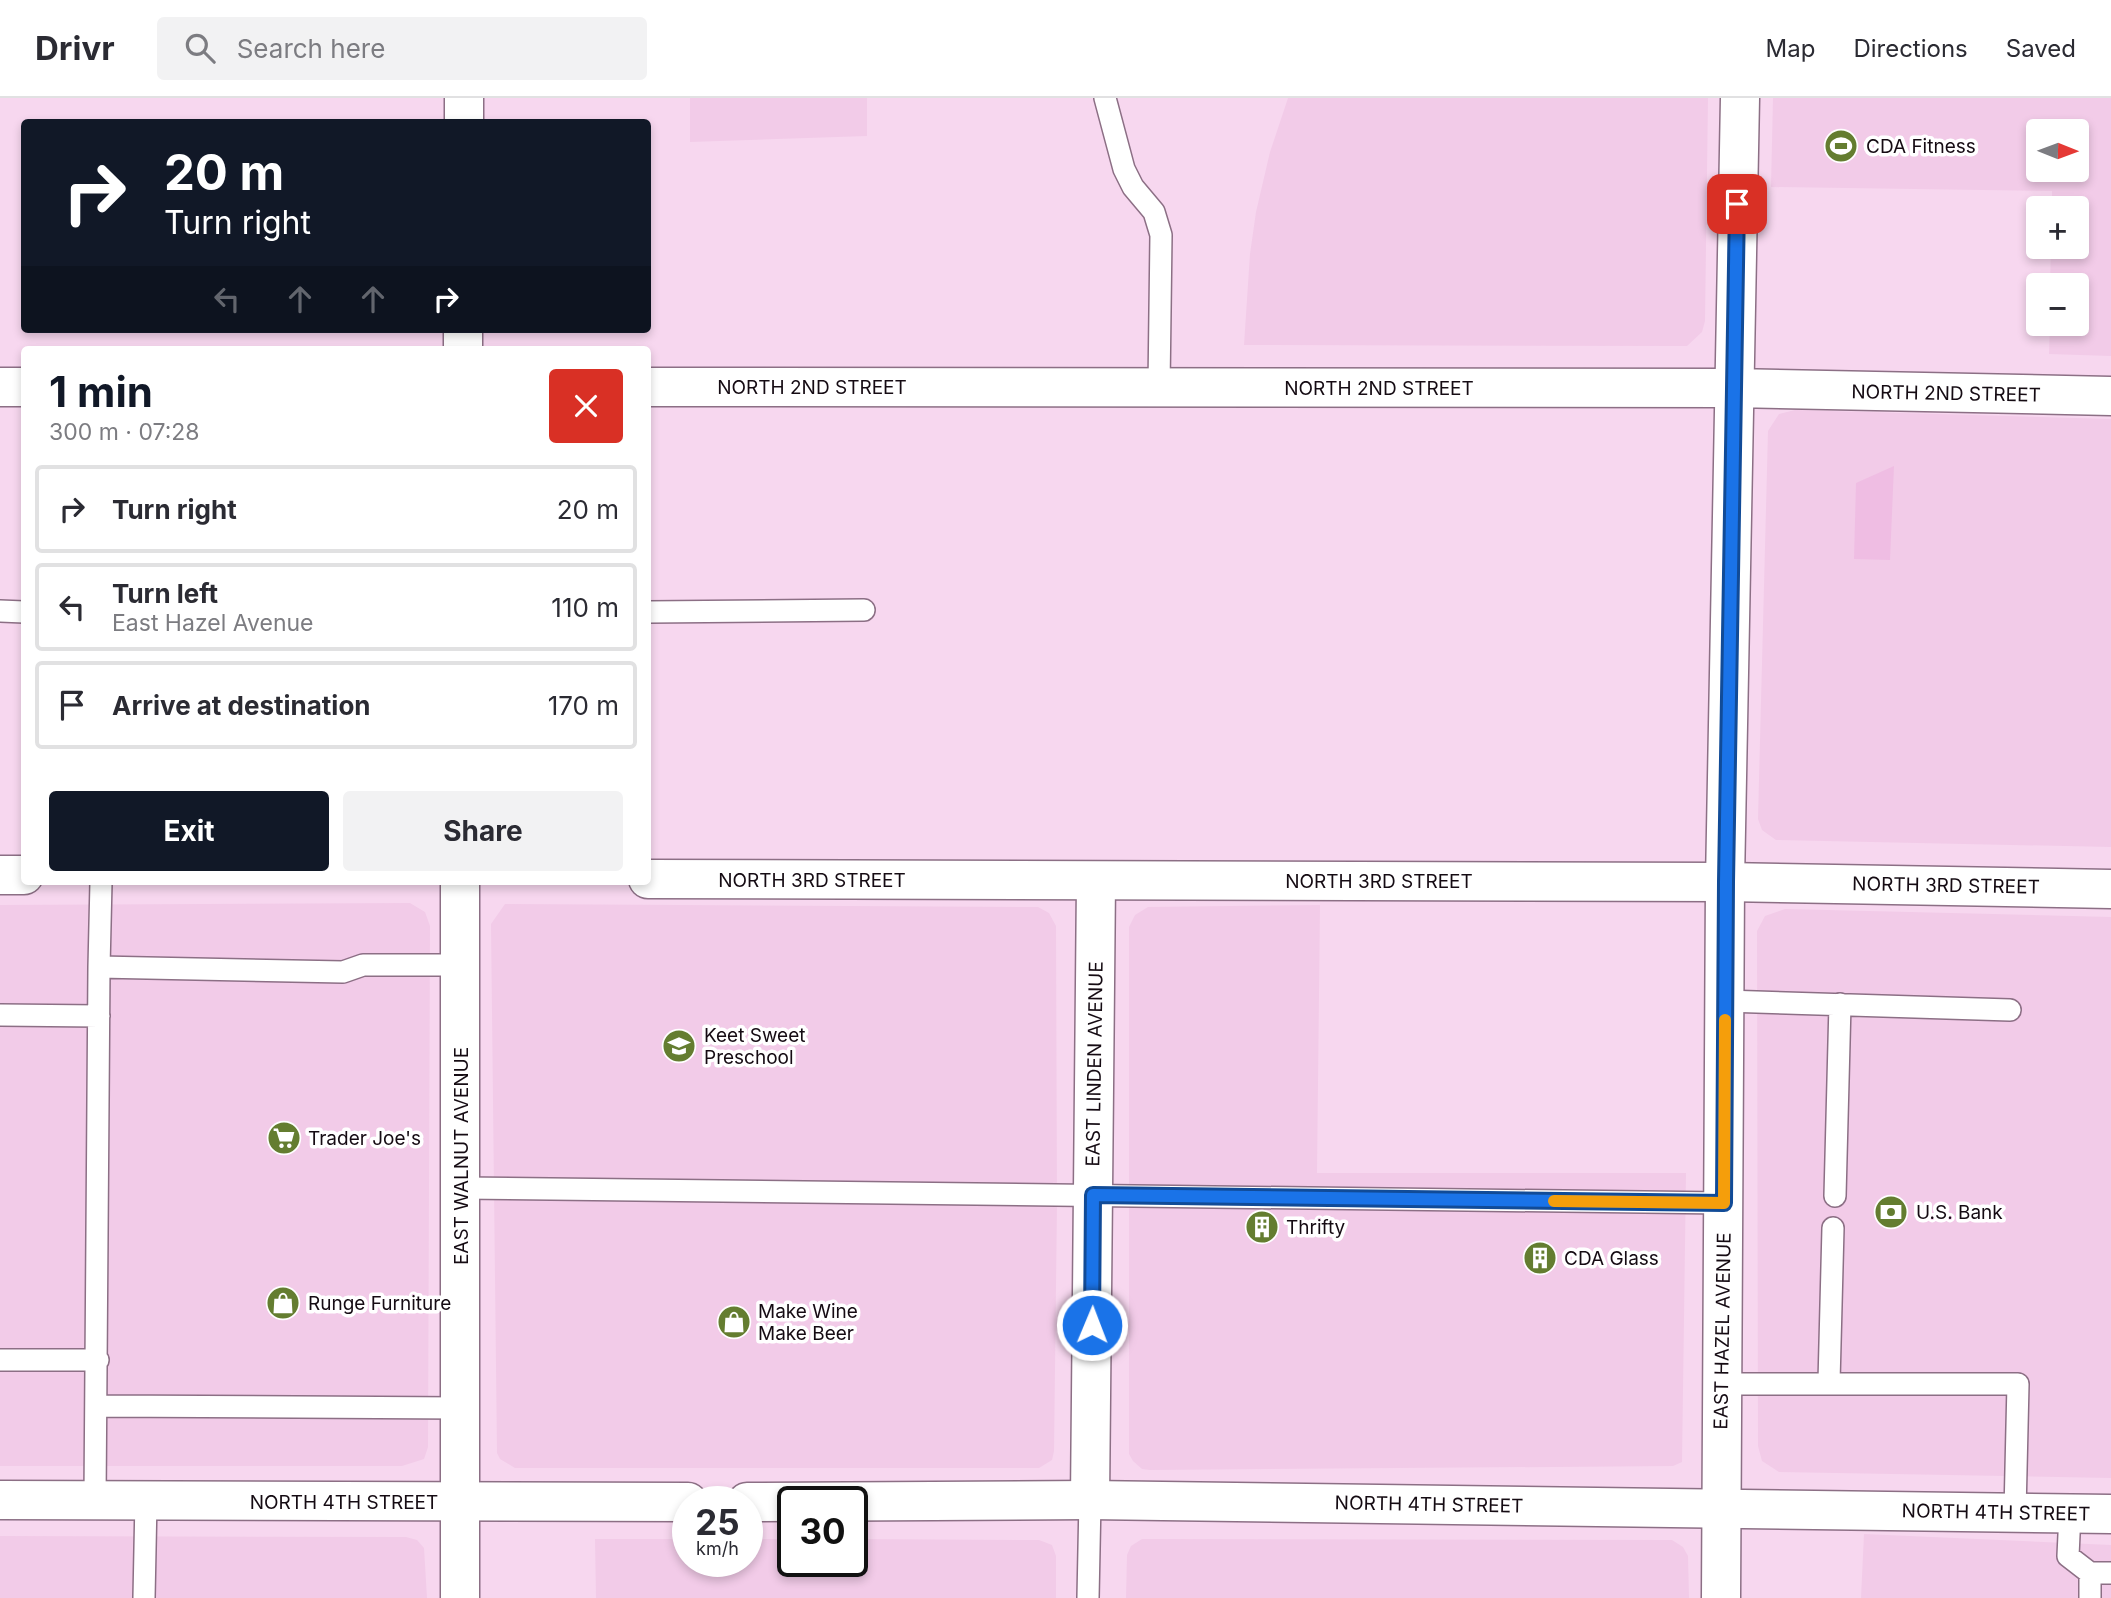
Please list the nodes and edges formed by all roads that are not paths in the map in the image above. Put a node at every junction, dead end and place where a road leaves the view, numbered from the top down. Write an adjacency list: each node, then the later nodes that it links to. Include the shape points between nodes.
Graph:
1 (464, 98): 4 (street)
2 (1105, 98): 8 (lane, via 1124,169 1154,212 1161,235)
3 (1740, 98): 9 (street, EAST HAZEL AVENUE)
4 (464, 119)
5 (0, 387): 6 (street)
6 (21, 387)
7 (651, 387): 8 (street, NORTH 2ND STREET)
8 (1159, 387): 9 (street, NORTH 2ND STREET)
9 (1733, 388): 10 (street, NORTH 2ND STREET); 19 (street, EAST HAZEL AVENUE)
10 (2111, 396)
11 (863, 610): 14 (lane)
12 (0, 611): 13 (lane)
13 (21, 611)
14 (651, 612)
15 (0, 875): 16 (street)
16 (21, 875)
17 (651, 879): 18 (street, NORTH 3RD STREET)
18 (1096, 881): 19 (street, NORTH 3RD STREET); 31 (street, EAST LINDEN AVENUE)
19 (1726, 882): 22 (street, NORTH 3RD STREET); 25 (street, EAST HAZEL AVENUE)
20 (101, 885): 24 (lane)
21 (460, 885): 23 (street, EAST WALNUT AVENUE)
22 (2111, 889)
23 (460, 965): 24 (lane, via 363,965 343,972); 30 (street, EAST WALNUT AVENUE)
24 (99, 967): 29 (lane)
25 (1725, 1001): 26 (lane); 33 (street, EAST HAZEL AVENUE)
26 (1840, 1004): 27 (lane); 32 (lane)
27 (2010, 1010)
28 (0, 1015): 29 (lane)
29 (99, 1016): 36 (lane)
30 (462, 1188): 31 (lane); 40 (street, EAST WALNUT AVENUE)
31 (1093, 1195): 33 (lane); 44 (street, EAST LINDEN AVENUE)
32 (1835, 1196)
33 (1724, 1203): 38 (street, EAST HAZEL AVENUE)
34 (1833, 1228): 37 (lane)
35 (0, 1360): 36 (lane)
36 (98, 1360): 39 (lane)
37 (1829, 1382): 38 (lane); 49 (lane, via 2018,1384)
38 (1722, 1384): 48 (street, EAST HAZEL AVENUE)
39 (97, 1406): 40 (lane); 42 (lane)
40 (461, 1408): 45 (street, EAST WALNUT AVENUE)
41 (0, 1500): 42 (street, NORTH 4TH STREET)
42 (95, 1500): 43 (street, NORTH 4TH STREET)
43 (146, 1500): 45 (street, NORTH 4TH STREET); 53 (lane)
44 (1090, 1500): 47 (street, NORTH 4TH STREET); 48 (street, NORTH 4TH STREET); 55 (lane)
45 (461, 1502): 46 (street, NORTH 4TH STREET); 54 (street, EAST WALNUT AVENUE)
46 (672, 1502)
47 (763, 1502)
48 (1721, 1507): 49 (street, NORTH 4TH STREET); 56 (street, EAST HAZEL AVENUE)
49 (2015, 1512): 50 (street, NORTH 4TH STREET)
50 (2070, 1513): 51 (street, NORTH 4TH STREET); 52 (lane, via 2068,1556)
51 (2111, 1514)
52 (2101, 1573): 57 (lane)
53 (144, 1598)
54 (460, 1598)
55 (1088, 1598)
56 (1721, 1598)
57 (2090, 1598)

